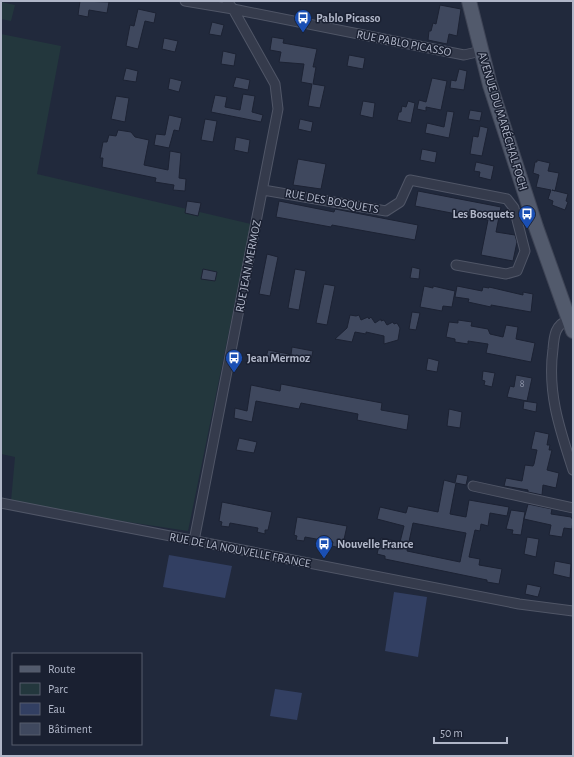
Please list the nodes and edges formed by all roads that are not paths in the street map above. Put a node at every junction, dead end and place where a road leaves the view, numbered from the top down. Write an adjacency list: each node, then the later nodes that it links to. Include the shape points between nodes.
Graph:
1 (185, 1): 4 (street, RUE PABLO PICASSO)
2 (226, 1): 4 (street, RUE JEAN MERMOZ)
3 (469, 1): 5 (main road, AVENUE DU MARÉCHAL FOCH)
4 (233, 9): 5 (street, RUE PABLO PICASSO, via 464,55); 6 (street, RUE JEAN MERMOZ, via 275,84 278,109)
5 (481, 51): 8 (main road, AVENUE DU MARÉCHAL FOCH, via 536,227)
6 (262, 190): 7 (street, RUE DES BOSQUETS, via 386,211 400,202 410,180 507,199 514,208 525,251 517,271 506,274); 13 (street, RUE JEAN MERMOZ)
7 (456, 265)
8 (571, 325): 9 (street, via 563,321 554,336 551,380 557,422)
9 (573, 470)
10 (473, 486): 12 (street)
11 (1, 503): 13 (street, RUE DE LA NOUVELLE FRANCE)
12 (573, 508)
13 (194, 541): 14 (street, RUE DE LA NOUVELLE FRANCE, via 519,604)
14 (573, 611)

